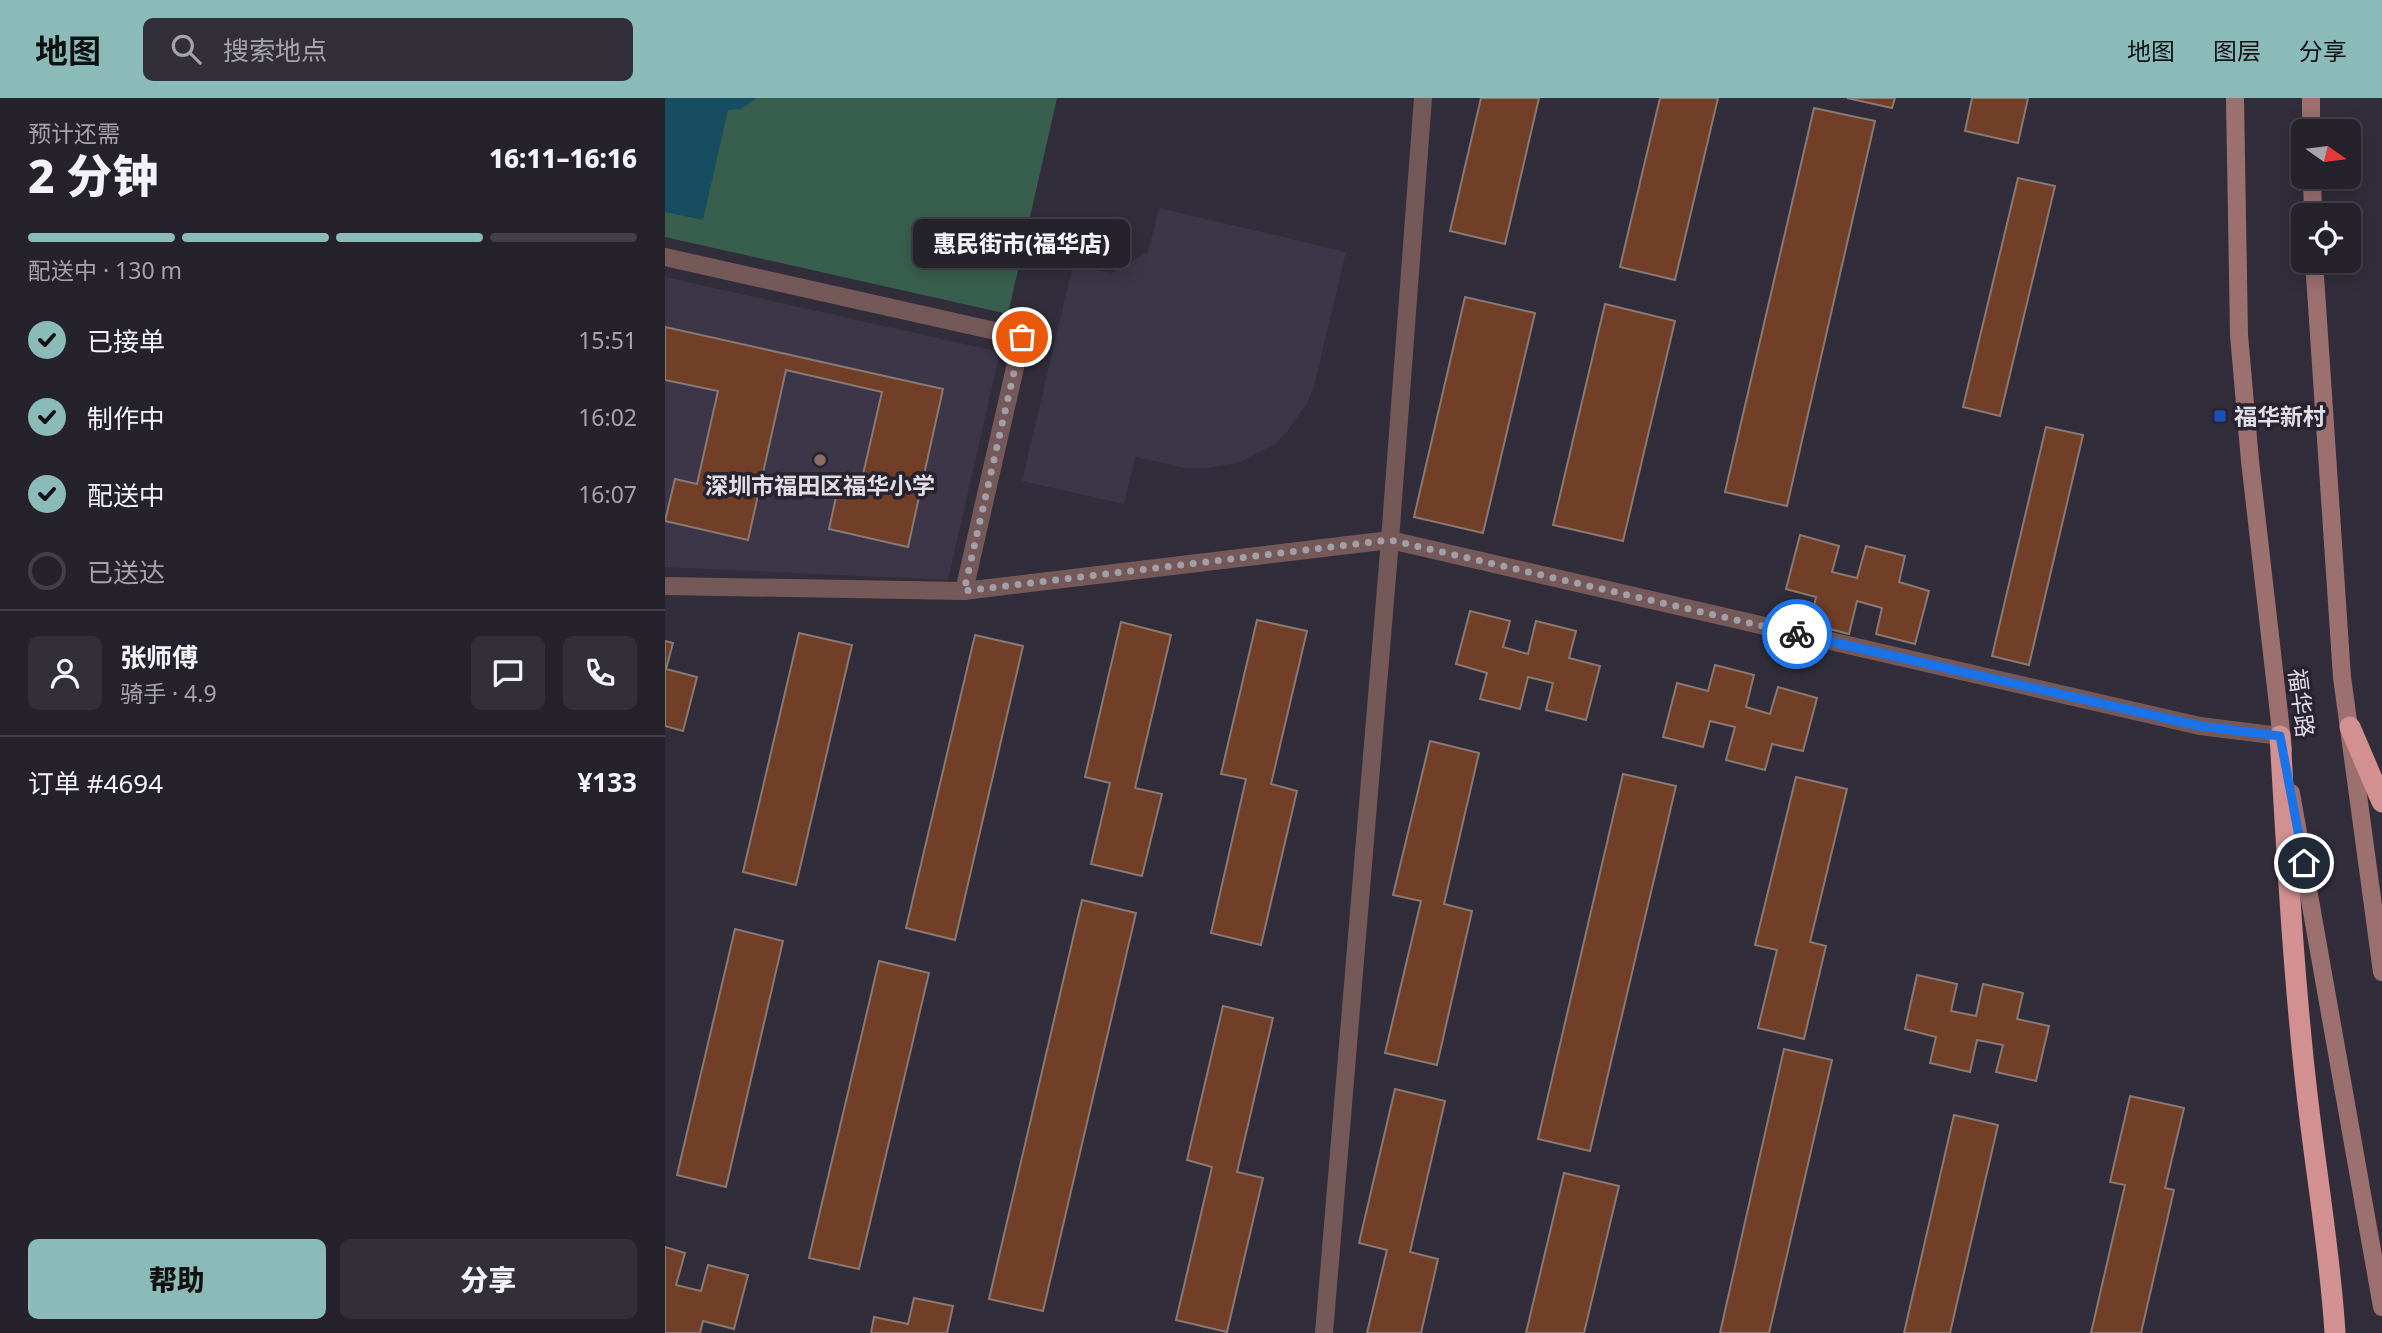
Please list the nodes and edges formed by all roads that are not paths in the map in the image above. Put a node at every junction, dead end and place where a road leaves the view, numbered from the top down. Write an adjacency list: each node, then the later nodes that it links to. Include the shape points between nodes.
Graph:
1 (1423, 98): 7 (street)
2 (2235, 98): 11 (main road, 福华路, via 2239,335)
3 (2311, 98): 4 (main road)
4 (2311, 119)
5 (665, 257): 9 (street, via 1022,337)
6 (2315, 273): 10 (main road, 福华路, via 2340,664)
7 (1390, 540): 9 (street); 11 (street, via 2187,723); 15 (street)
8 (665, 586): 9 (street)
9 (964, 591)
10 (2350, 727): 12 (highway); 13 (main road, 福华路)
11 (2280, 736): 14 (main road, 福华路); 16 (highway, via 2292,960)
12 (2382, 802)
13 (2382, 972)
14 (2382, 1307)
15 (1324, 1333)
16 (2336, 1333)

